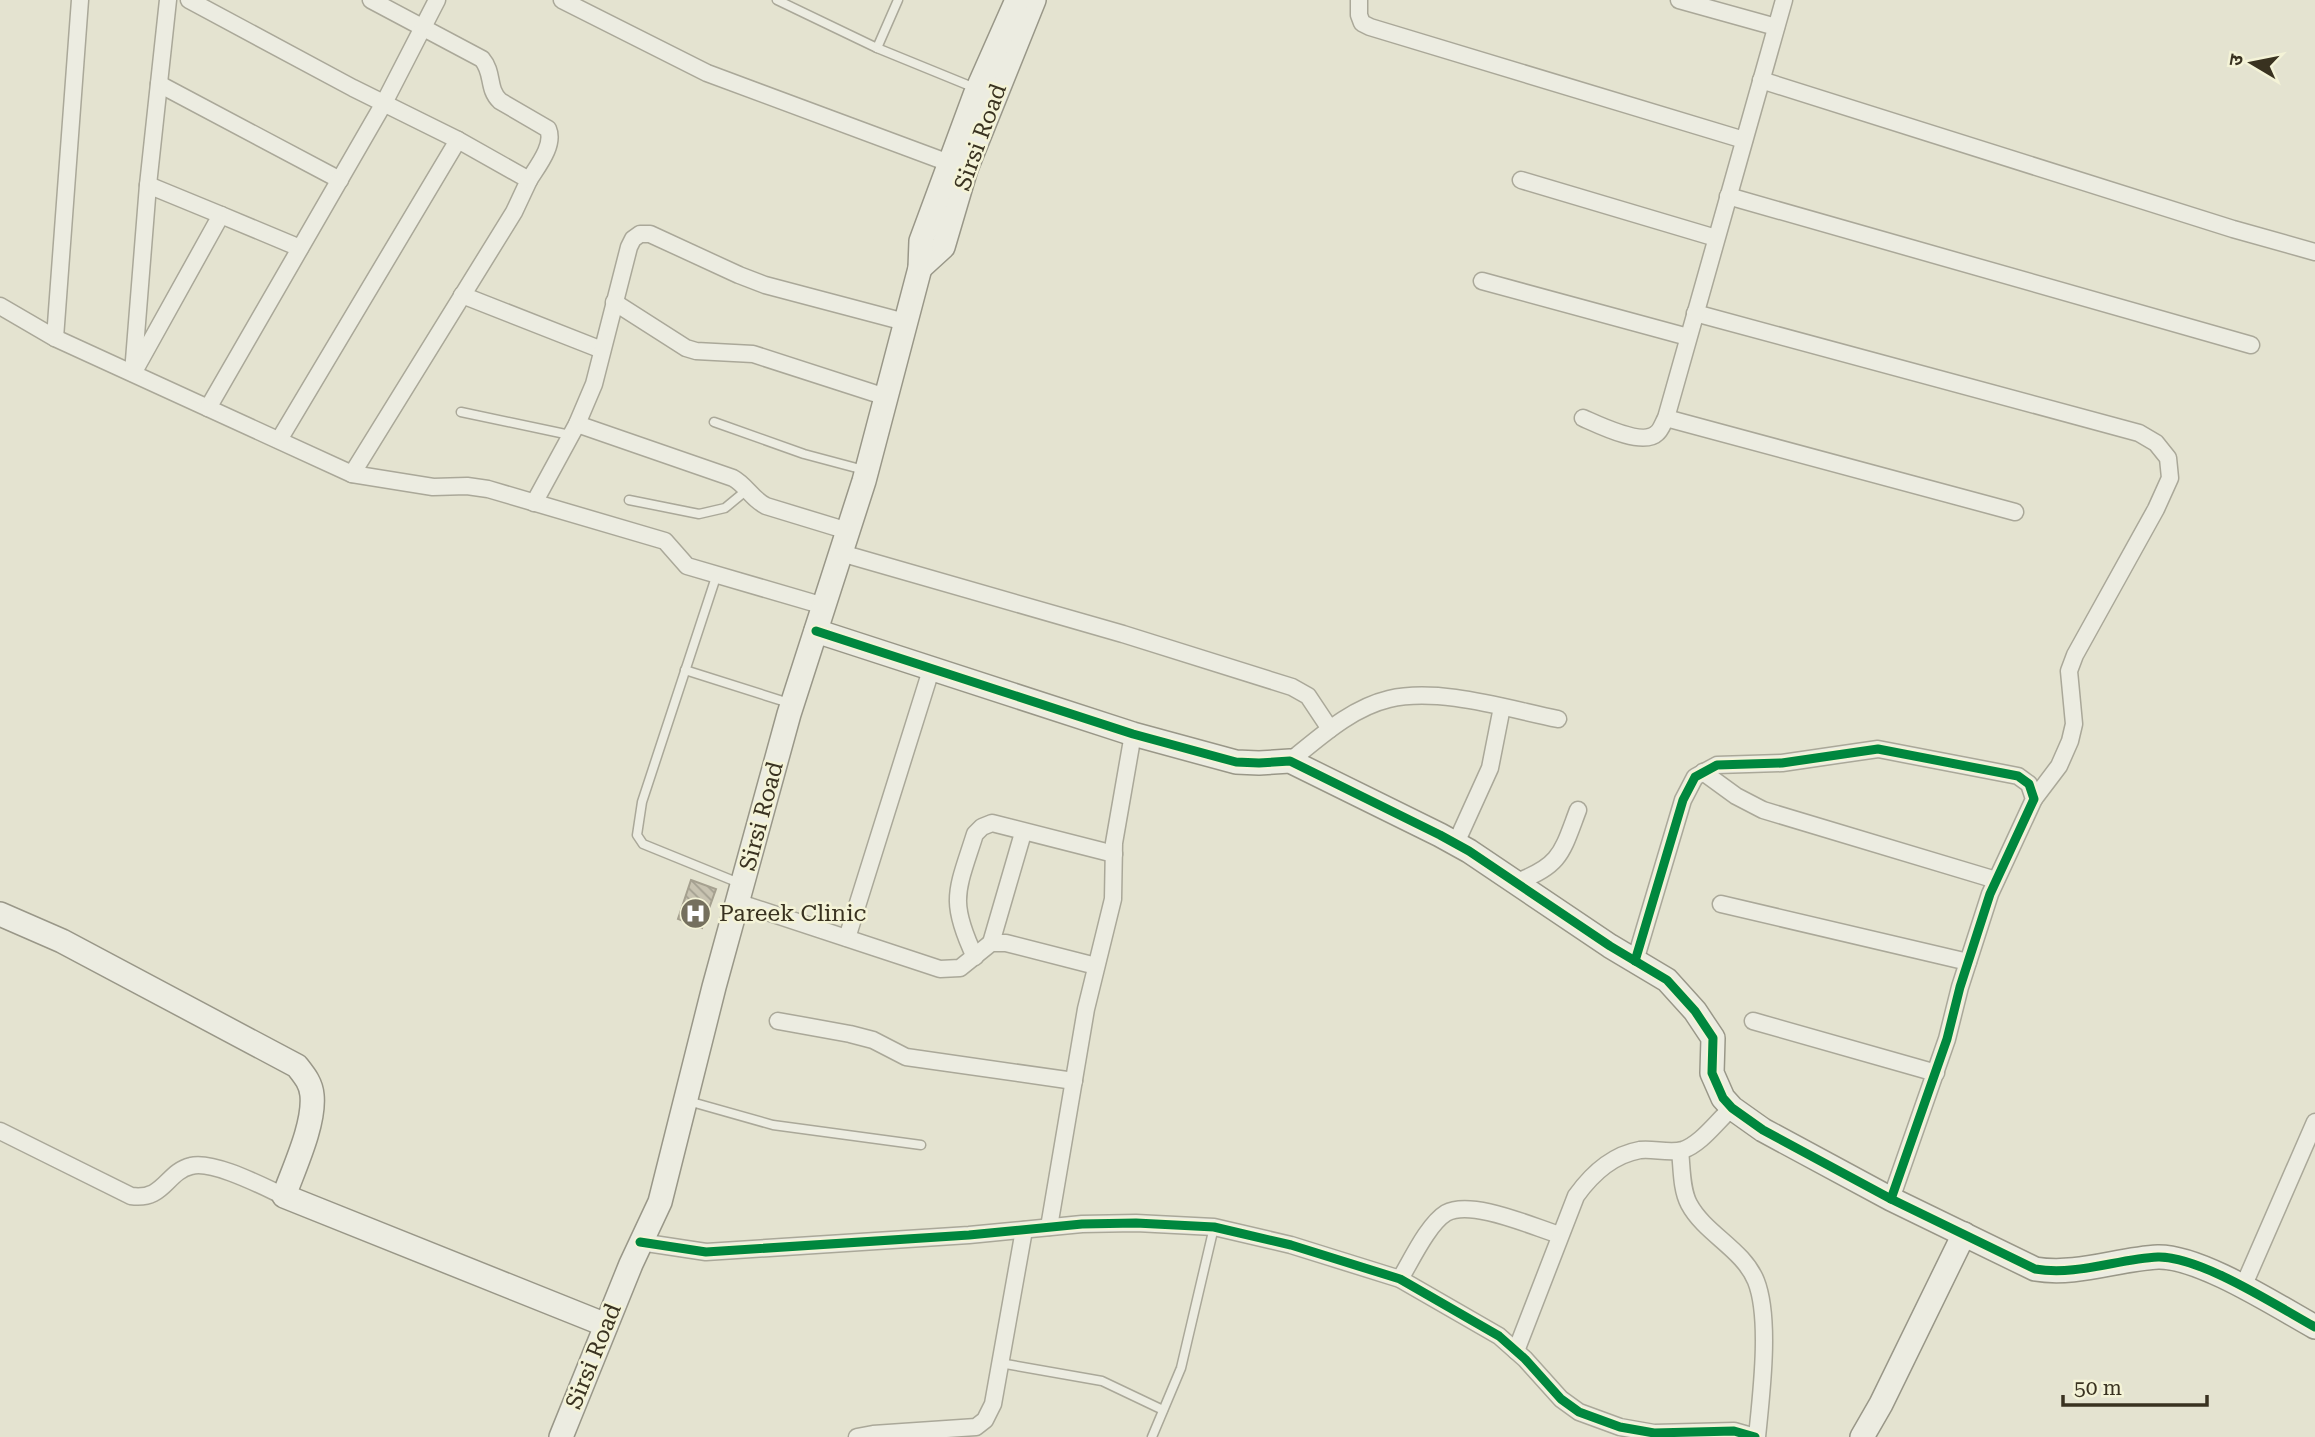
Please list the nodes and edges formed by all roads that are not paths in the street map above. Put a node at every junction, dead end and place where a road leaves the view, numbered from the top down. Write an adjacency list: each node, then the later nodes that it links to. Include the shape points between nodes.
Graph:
1 (80, 0): 40 (street)
2 (168, 0): 18 (street)
3 (188, 0): 20 (street)
4 (371, 0): 14 (street)
5 (437, 0): 14 (street)
6 (562, 0): 23 (street, via 707,73)
7 (777, 0): 16 (lane)
8 (898, 0): 16 (lane)
9 (1017, 0): 19 (street, Sirsi Road)
10 (1034, 0): 23 (street, Sirsi Road)
11 (1359, 0): 21 (street, via 1362,23 1370,27)
12 (1679, 0): 15 (street)
13 (1784, 0): 15 (street)
14 (423, 27): 20 (street); 25 (street, via 482,59 494,95 548,130 550,143)
15 (1776, 27): 17 (street)
16 (877, 48): 19 (lane)
17 (1761, 80): 21 (street); 32 (street)
18 (159, 84): 24 (street); 27 (street)
19 (978, 89): 23 (street, Sirsi Road)
20 (384, 103): 22 (street); 24 (street)
21 (1744, 140): 28 (street)
22 (458, 141): 25 (street); 51 (street)
23 (958, 166): 38 (street, Sirsi Road, via 943,247 920,268)
24 (340, 180): 31 (street)
25 (530, 180): 34 (street)
26 (1521, 180): 30 (street)
27 (148, 185): 29 (street); 43 (street)
28 (1728, 196): 30 (street); 41 (street)
29 (221, 215): 31 (street); 43 (street)
30 (1716, 238): 37 (street)
31 (300, 248): 45 (street)
32 (2315, 252)
33 (1482, 281): 39 (street)
34 (463, 295): 42 (street); 53 (street)
35 (614, 302): 38 (street, via 633,239 650,233 765,285); 42 (street); 44 (street, via 686,348 753,354)
36 (0, 306): 40 (street)
37 (1695, 313): 39 (street); 72 (street, via 2139,433 2156,443 2168,458 2170,478 2075,655 2069,671 2074,724 2070,741 2059,766)
38 (905, 321): 44 (street, Sirsi Road)
39 (1688, 337): 48 (street)
40 (55, 338): 43 (street)
41 (2251, 345)
42 (602, 350): 50 (street, via 594,384)
43 (133, 373): 45 (street)
44 (886, 397): 52 (street, Sirsi Road)
45 (208, 408): 51 (street)
46 (461, 412): 50 (lane)
47 (1583, 418): 48 (street, via 1633,438 1657,433)
48 (1665, 418): 57 (street)
49 (714, 422): 52 (lane)
50 (573, 430): 54 (street, via 733,478); 56 (street)
51 (279, 440): 53 (street)
52 (867, 471): 58 (street, Sirsi Road)
53 (352, 474): 56 (street, via 433,487 488,489)
54 (748, 489): 55 (lane, via 725,508 706,514); 58 (street, via 766,506)
55 (629, 500)
56 (534, 503): 60 (street, via 665,541 687,566)
57 (2015, 512)
58 (848, 531): 59 (street, Sirsi Road)
59 (841, 553): 61 (street, Sirsi Road); 68 (street, via 1292,687 1308,696)
60 (717, 575): 61 (street); 63 (lane)
61 (824, 606): 62 (street, Sirsi Road)
62 (816, 631): 64 (street); 65 (street, Sirsi Road)
63 (685, 670): 65 (lane); 79 (lane, via 642,803 637,835 643,844)
64 (931, 670): 69 (street); 82 (street)
65 (792, 704): 79 (street, Sirsi Road)
66 (1502, 707): 67 (street); 68 (street, via 1440,695 1409,695 1365,708); 75 (street, via 1490,768)
67 (1558, 719)
68 (1330, 729): 70 (street)
69 (1133, 734): 70 (street, via 1236,762); 76 (street)
70 (1290, 761): 75 (street)
71 (1703, 772): 72 (street, via 1717,765 1782,763 1878,749 2018,776 2029,784); 77 (street, via 1763,810); 85 (street, via 1695,777 1683,800)
72 (2034, 799): 77 (street)
73 (1578, 810): 78 (street, via 1567,841 1549,867)
74 (1023, 833): 76 (street); 83 (street); 84 (street, via 992,823 975,834 957,893 961,929)
75 (1456, 844): 78 (street)
76 (1114, 854): 87 (street, via 1113,899)
77 (1996, 880): 86 (street)
78 (1516, 882): 85 (street)
79 (739, 893): 82 (street); 92 (street, Sirsi Road)
80 (1721, 904): 86 (street)
81 (0, 914): 98 (street, via 62,941 297,1066 312,1094 311,1116)
82 (847, 938): 84 (street, via 940,969 960,968)
83 (991, 943): 84 (street); 87 (street)
84 (975, 957)
85 (1635, 961): 93 (street, via 1667,980 1709,1031 1712,1073)
86 (1968, 962): 90 (street)
87 (1097, 965): 91 (street)
88 (778, 1021): 91 (street, via 873,1040 906,1057)
89 (1753, 1021): 90 (street)
90 (1936, 1073): 99 (street)
91 (1074, 1082): 100 (street)
92 (685, 1101): 96 (lane, via 773,1125); 105 (street, Sirsi Road, via 660,1202)
93 (1732, 1108): 97 (street, via 1697,1143); 99 (street, via 1763,1130)
94 (2315, 1122): 107 (street)
95 (0, 1131): 98 (street, via 131,1196 150,1196 193,1165 226,1171)
96 (921, 1146)
97 (1680, 1151): 104 (street, via 1639,1150 1607,1163 1588,1178 1576,1196); 117 (street, via 1689,1203 1756,1280 1764,1354)
98 (284, 1196): 108 (street)
99 (1891, 1199): 103 (street)
100 (1049, 1227): 101 (street, via 1136,1223); 102 (street)
101 (1214, 1227): 106 (street); 112 (lane, via 1184,1357)
102 (1024, 1230): 105 (street, via 706,1252); 111 (street)
103 (1964, 1234): 107 (street, via 2049,1272 2159,1257 2185,1261); 118 (street)
104 (1560, 1235): 106 (street, via 1482,1210 1446,1213); 110 (street)
105 (640, 1242): 108 (street, Sirsi Road)
106 (1400, 1279): 110 (street, via 1499,1336)
107 (2243, 1287): 109 (street)
108 (606, 1325): 114 (street, Sirsi Road)
109 (2315, 1327)
110 (1516, 1351): 117 (street, via 1578,1412 1654,1433 1734,1431)
111 (1000, 1363): 112 (lane, via 1102,1381); 113 (street, via 993,1404)
112 (1163, 1410): 116 (lane)
113 (980, 1432): 115 (street)
114 (561, 1437)
115 (857, 1437)
116 (1152, 1437)
117 (1756, 1437)
118 (1862, 1437)

